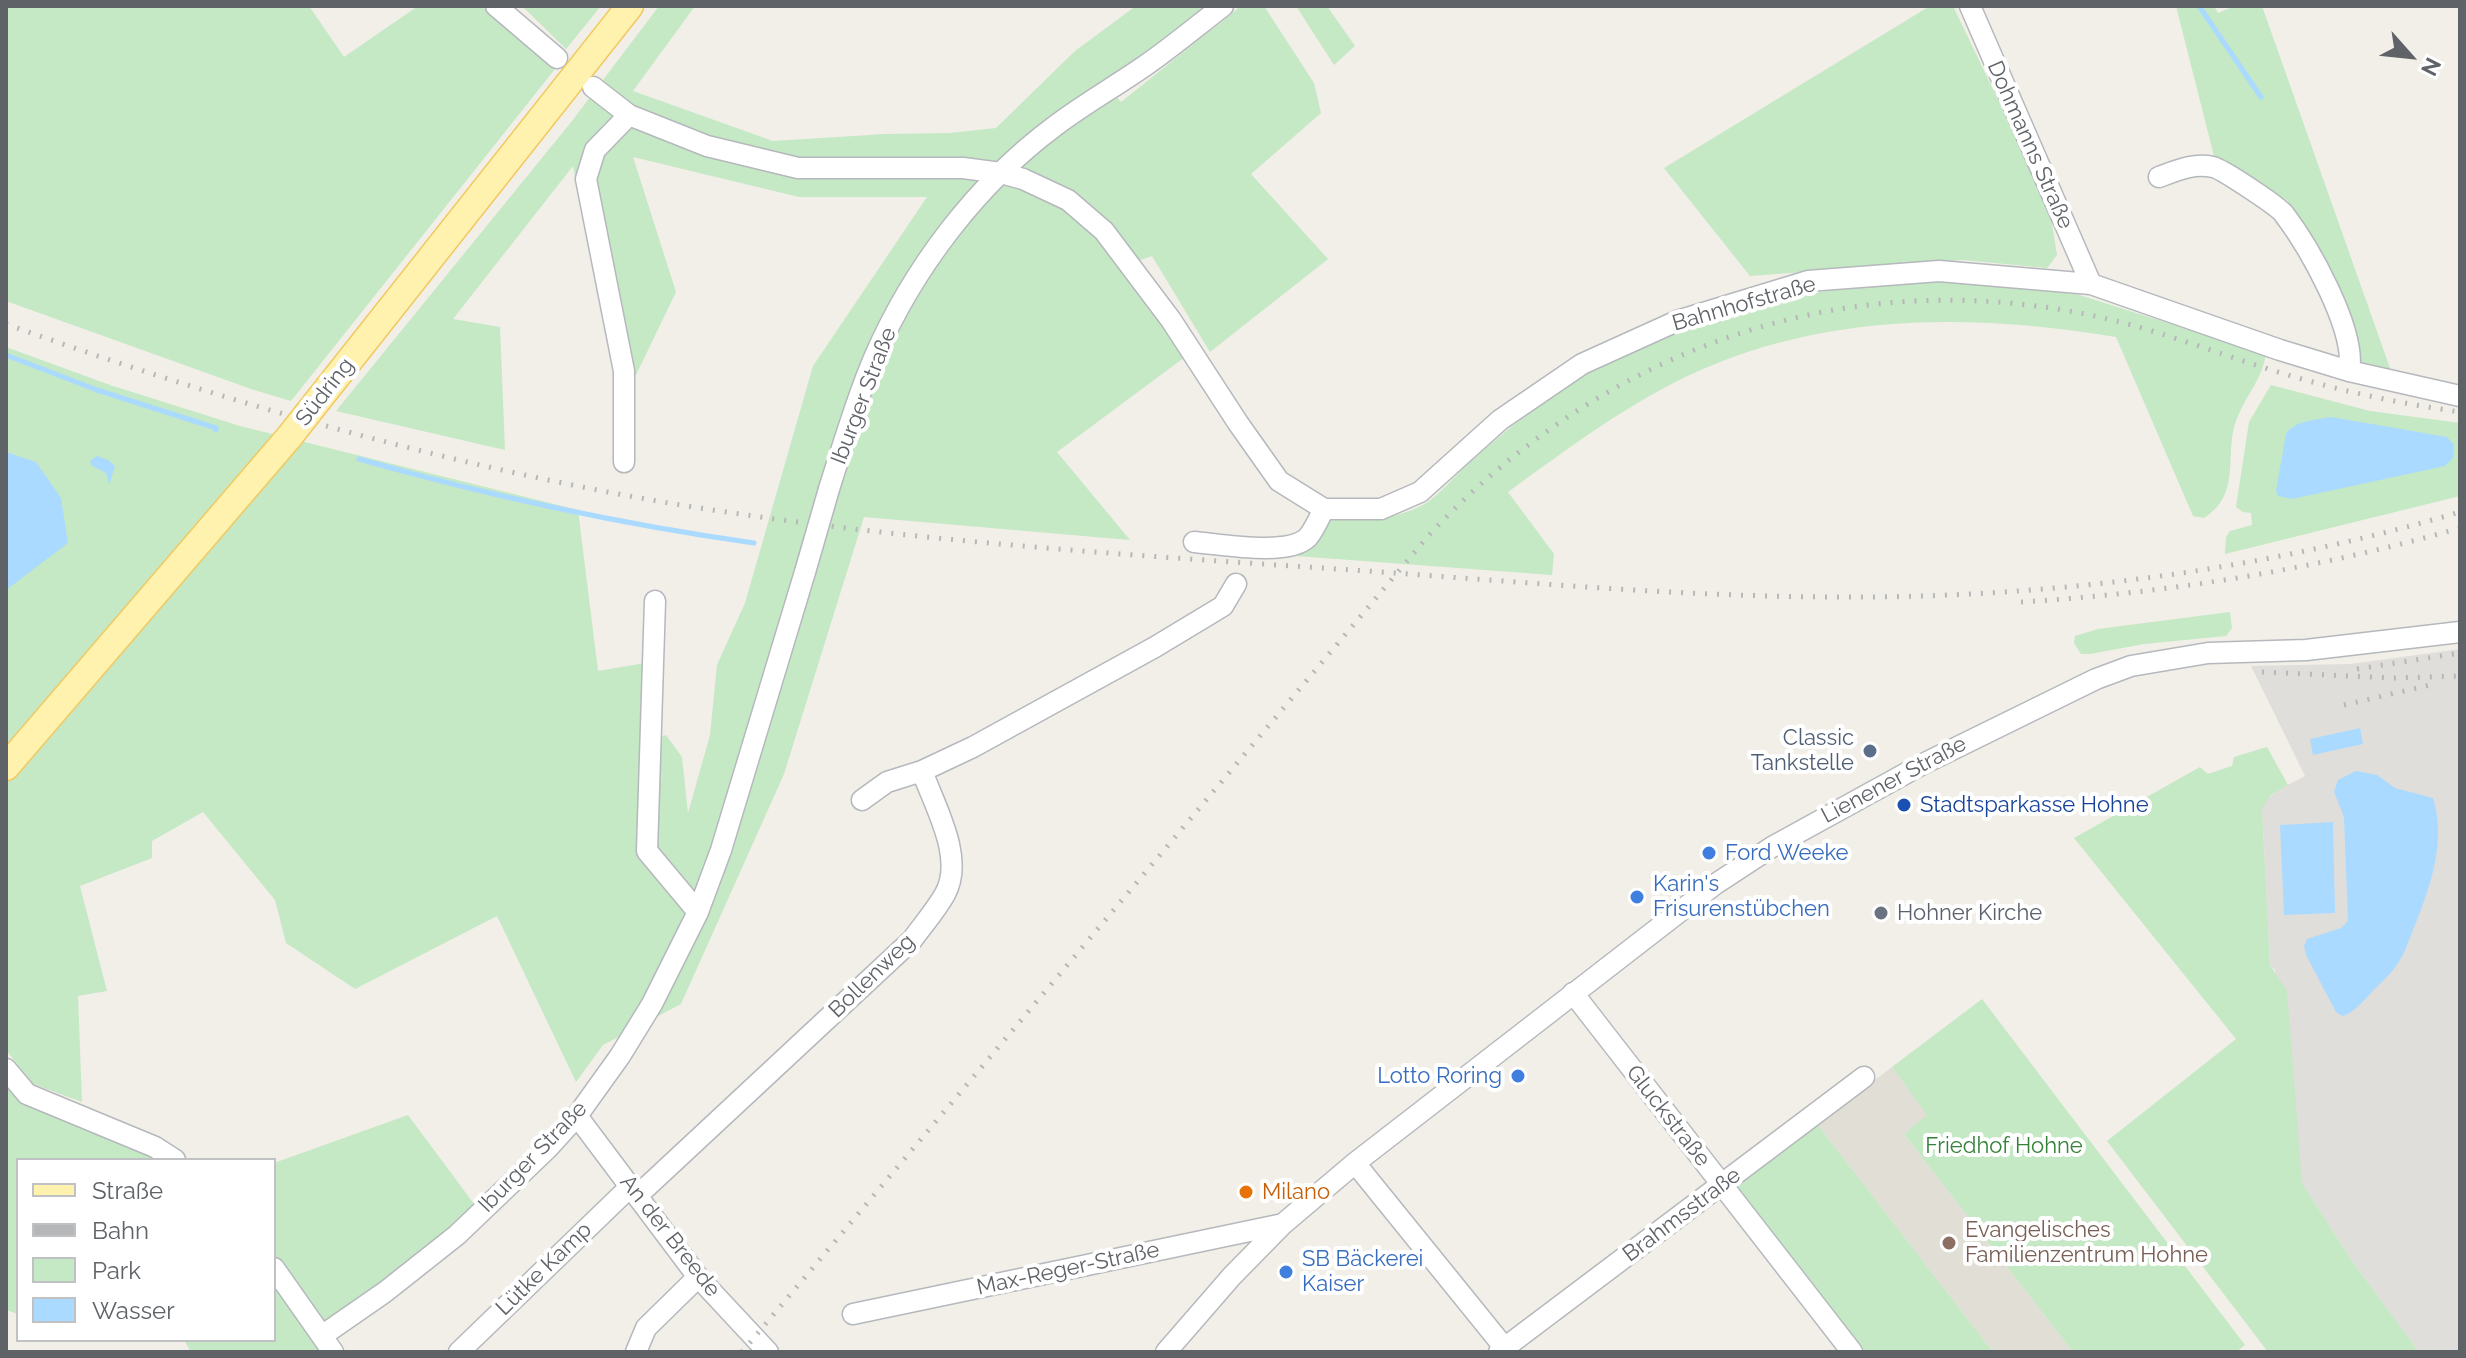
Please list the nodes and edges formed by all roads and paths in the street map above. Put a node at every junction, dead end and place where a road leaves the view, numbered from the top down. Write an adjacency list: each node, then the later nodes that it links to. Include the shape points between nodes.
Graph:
1 (496, 6): 5 (street)
2 (630, 6): 19 (main road, Südring, bridge, via 290,436)
3 (1223, 6): 8 (street, Iburger Straße, via 1054,127)
4 (1970, 6): 10 (street, Dohmanns Straße)
5 (557, 58)
6 (593, 87): 7 (street)
7 (629, 115): 8 (street, via 707,146 798,168 963,168); 13 (street, via 595,150 586,179 624,371)
8 (1001, 173): 14 (street, via 1068,200 1104,231 1279,481); 22 (street, Iburger Straße, bridge, via 923,268 874,357)
9 (2159, 177): 11 (street, via 2192,165 2216,167 2283,211 2341,318 2351,354)
10 (2091, 284): 11 (street, Bahnhofstraße); 14 (street, Bahnhofstraße, via 1939,271 1808,281 1677,321 1582,364 1500,420 1420,492 1381,509)
11 (2349, 371): 12 (street, Bahnhofstraße)
12 (2460, 396)
13 (624, 462)
14 (1324, 509): 15 (street, via 1307,538 1293,546)
15 (1194, 542)
16 (1236, 584): 20 (street, via 1223,606 1155,647)
17 (655, 601): 22 (street, via 647,851)
18 (2460, 632): 23 (street, Lienener Straße, via 2306,650 2173,657 2107,675 1953,749 1772,847)
19 (6, 767)
20 (922, 771): 21 (street, via 887,782); 30 (street, Bollenweg, via 954,867 946,893 912,940)
21 (862, 800)
22 (698, 912): 26 (street, Iburger Straße, via 652,1004)
23 (1573, 993): 28 (street, Lienener Straße); 29 (street, Gluckstraße)
24 (6, 1069): 27 (street, via 27,1094)
25 (1864, 1077): 29 (street, Brahmsstraße)
26 (577, 1116): 30 (street, An der Breede); 35 (street, Iburger Straße, via 457,1235)
27 (172, 1158)
28 (1355, 1163): 31 (street, Lienener Straße); 36 (street)
29 (1723, 1185): 36 (street, Brahmsstraße); 41 (street, Gluckstraße)
30 (633, 1191): 33 (street, An der Breede); 37 (street, Lütke Kamp)
31 (1283, 1224): 34 (street, Max-Reger-Straße); 40 (street, Lienener Straße)
32 (276, 1271): 35 (street)
33 (698, 1277): 38 (street, via 646,1328); 39 (street, An der Breede)
34 (853, 1314)
35 (328, 1344)
36 (1504, 1350)
37 (459, 1352)
38 (636, 1352)
39 (768, 1352)
40 (1166, 1352)
41 (1852, 1352)

